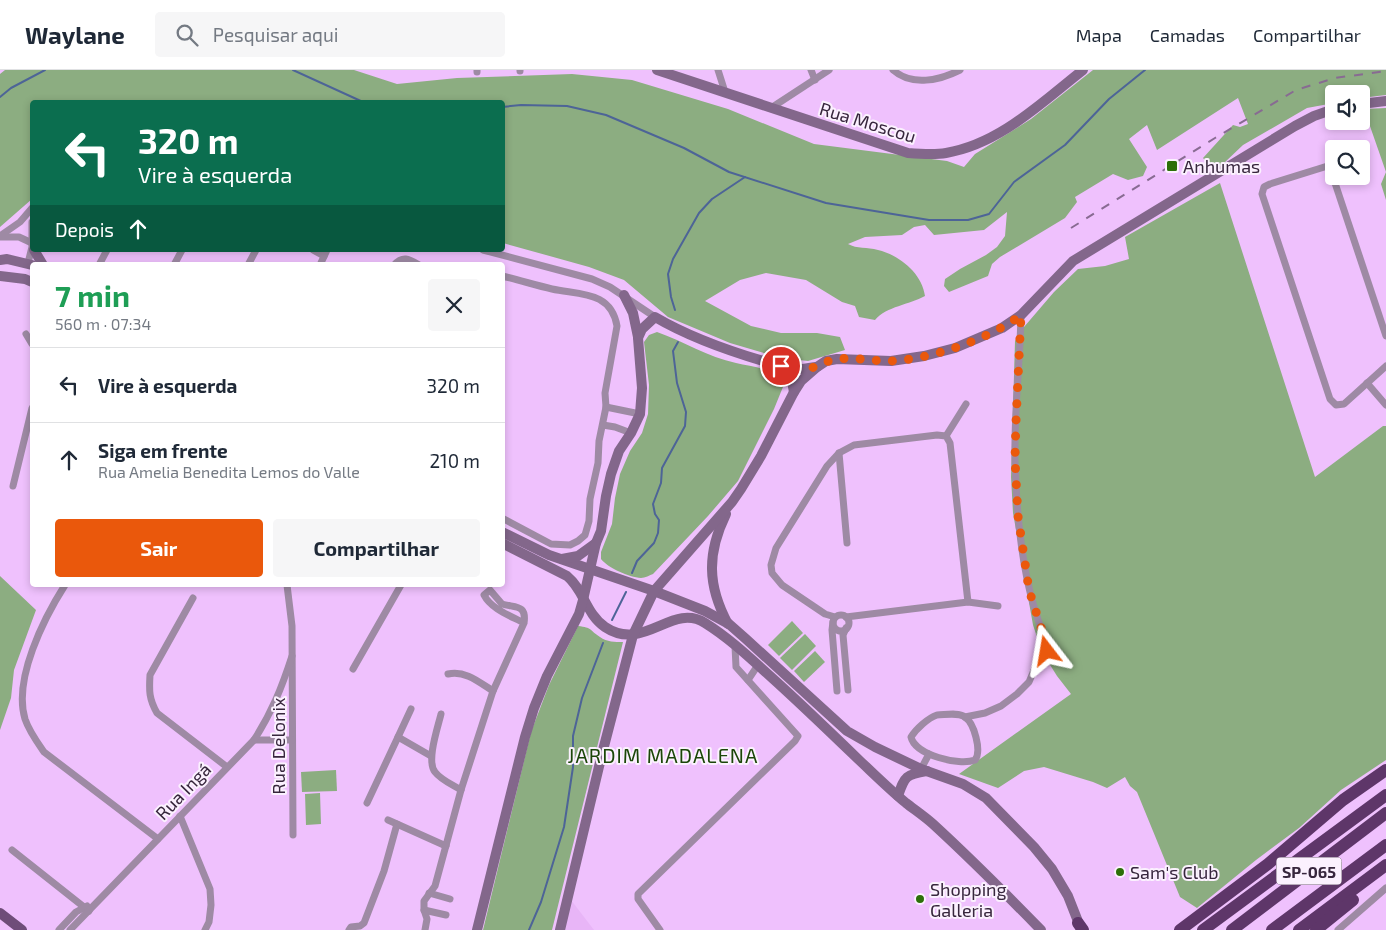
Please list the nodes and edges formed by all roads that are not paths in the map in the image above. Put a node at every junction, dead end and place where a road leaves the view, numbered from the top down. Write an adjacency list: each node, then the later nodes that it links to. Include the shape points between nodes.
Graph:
1 (657, 70): 9 (street, Rua Moscou)
2 (718, 70): 9 (street)
3 (811, 70): 8 (street)
4 (829, 70): 8 (street)
5 (893, 70): 6 (street, via 912,80 936,80)
6 (960, 70)
7 (1083, 70): 12 (street, Rua Moscou, via 1022,119 983,141 947,153 908,153)
8 (815, 80): 12 (street)
9 (725, 92): 12 (street, Rua Moscou)
10 (1386, 101): 11 (street)
11 (1370, 103)
12 (771, 108)
13 (1325, 113): 29 (street, via 1295,126 1073,261)
14 (1325, 167): 38 (street, via 1270,184 1264,187 1262,194 1330,399 1336,406 1344,404)
15 (1337, 185): 32 (street)
16 (30, 210): 17 (street)
17 (0, 237): 18 (street, via 19,237)
18 (30, 245)
19 (491, 252): 28 (street, via 592,279)
20 (0, 260): 23 (street)
21 (398, 262): 22 (street, via 408,258)
22 (414, 262)
23 (30, 264): 25 (street, via 23,272)
24 (0, 276): 25 (street)
25 (11, 277): 27 (street)
26 (505, 277): 42 (street, via 595,296 610,307 617,326 605,393)
27 (30, 282)
28 (624, 295): 30 (street); 33 (street)
29 (1021, 315): 37 (street, via 1002,328 955,348 924,356 891,361 837,359); 83 (street, via 1015,459 1018,516 1029,590 1047,651 1037,663 1029,682 1017,694 1001,706)
30 (655, 317): 33 (street, via 642,329); 35 (street, via 710,344)
31 (26, 334): 34 (street)
32 (1386, 336)
33 (638, 338): 43 (street, via 642,388)
34 (30, 341)
35 (781, 366): 37 (street); 39 (street, via 789,374)
36 (1386, 366): 38 (street)
37 (817, 367): 39 (street)
38 (1367, 383): 41 (street)
39 (794, 392): 50 (street, via 761,456)
40 (966, 404): 47 (street)
41 (1386, 405)
42 (606, 408): 43 (street); 45 (street)
43 (640, 414): 46 (street)
44 (30, 416): 49 (street)
45 (603, 425): 46 (street); 51 (street, via 589,521 582,538 570,545 551,544)
46 (631, 433): 53 (street, via 611,474)
47 (946, 436): 48 (street, via 937,434 854,445); 64 (street, via 950,444)
48 (839, 452): 54 (street); 67 (street, via 776,548 771,565 772,573 782,585)
49 (13, 486)
50 (732, 502): 61 (street); 69 (street, via 718,532 712,558 716,597)
51 (505, 520)
52 (505, 533): 56 (street)
53 (596, 543): 56 (street, via 578,556); 57 (street)
54 (847, 543)
55 (505, 545): 63 (street, via 567,576)
56 (559, 559): 57 (street)
57 (591, 570): 61 (street); 63 (street)
58 (63, 587): 101 (street, via 47,613 24,681 25,719 44,752)
59 (287, 587): 73 (street, Rua Delonix)
60 (400, 587): 75 (street)
61 (654, 591): 69 (street); 71 (street)
62 (193, 598): 89 (street, via 150,675 150,701 157,713)
63 (584, 600): 71 (street, via 596,620 606,628); 123 (street, via 534,708)
64 (968, 602): 65 (street); 66 (street)
65 (998, 606)
66 (846, 617): 67 (street, via 840,615); 70 (street)
67 (834, 620): 70 (street, via 834,627 838,630); 80 (street)
68 (524, 623): 68 (street, via 494,606 484,595 486,592 490,590 502,604 519,607 523,611); 78 (street)
69 (729, 624): 90 (street, via 847,730 875,748)
70 (846, 628): 79 (street, via 843,635)
71 (633, 635): 72 (street, via 671,621 693,618); 124 (street)
72 (736, 646): 74 (street); 77 (street, via 736,667)
73 (292, 656): 85 (street, Rua Ingá, via 279,696); 86 (street, Rua Delonix)
74 (758, 665): 77 (street); 94 (street)
75 (353, 669)
76 (448, 674): 78 (street, via 463,673)
77 (748, 680): 125 (street, via 798,736 638,894 638,899)
78 (493, 690): 92 (street)
79 (848, 690)
80 (837, 691)
81 (411, 709): 84 (street)
82 (441, 714): 88 (street)
83 (965, 717): 87 (street, via 958,714 933,716 914,733 911,740); 87 (street, via 973,729 978,748 975,760 963,762)
84 (398, 737): 88 (street); 95 (street)
85 (254, 740): 86 (street); 89 (street, Rua Ingá)
86 (292, 740): 100 (street, Rua Delonix)
87 (929, 754): 90 (street)
88 (431, 756): 92 (street, via 431,767 436,774)
89 (227, 767): 97 (street, Rua Ingá)
90 (925, 770): 94 (street, via 908,774); 115 (street, via 963,784 986,798 1012,824 1052,869 1068,896)
91 (1386, 770): 127 (highway, via 1343,800 1268,864)
92 (461, 790): 103 (street)
93 (1386, 795): 128 (highway)
94 (898, 796): 126 (street, via 932,823)
95 (367, 803)
96 (1386, 813): 129 (highway, SP-065)
97 (180, 816): 101 (street, Rua Ingá); 120 (street, via 210,888 212,905)
98 (388, 820): 99 (street)
99 (397, 824): 103 (street); 121 (street, via 384,871 364,923)
100 (293, 836)
101 (158, 839): 110 (street, Rua Ingá)
102 (1386, 845): 130 (highway, SP-065)
103 (446, 846): 108 (street, via 435,886)
104 (12, 850): 110 (street)
105 (1386, 865): 131 (highway, SP-065)
106 (1386, 872): 132 (highway)
107 (1386, 888): 133 (street)
108 (429, 893): 109 (street); 111 (street, via 424,901)
109 (450, 899)
110 (87, 909): 118 (street, via 72,916); 119 (street)
111 (424, 910): 113 (street); 122 (street, via 427,919)
112 (0, 913): 117 (main road)
113 (446, 915)
114 (0, 921): 116 (main road)
115 (1079, 928)
116 (14, 930)
117 (22, 930)
118 (59, 930)
119 (70, 930)
120 (205, 930)
121 (349, 930)
122 (425, 930)
123 (478, 930)
124 (560, 930)
125 (660, 930)
126 (1039, 930)
127 (1180, 930)
128 (1203, 930)
129 (1232, 930)
130 (1272, 930)
131 (1299, 930)
132 (1316, 930)
133 (1338, 930)

